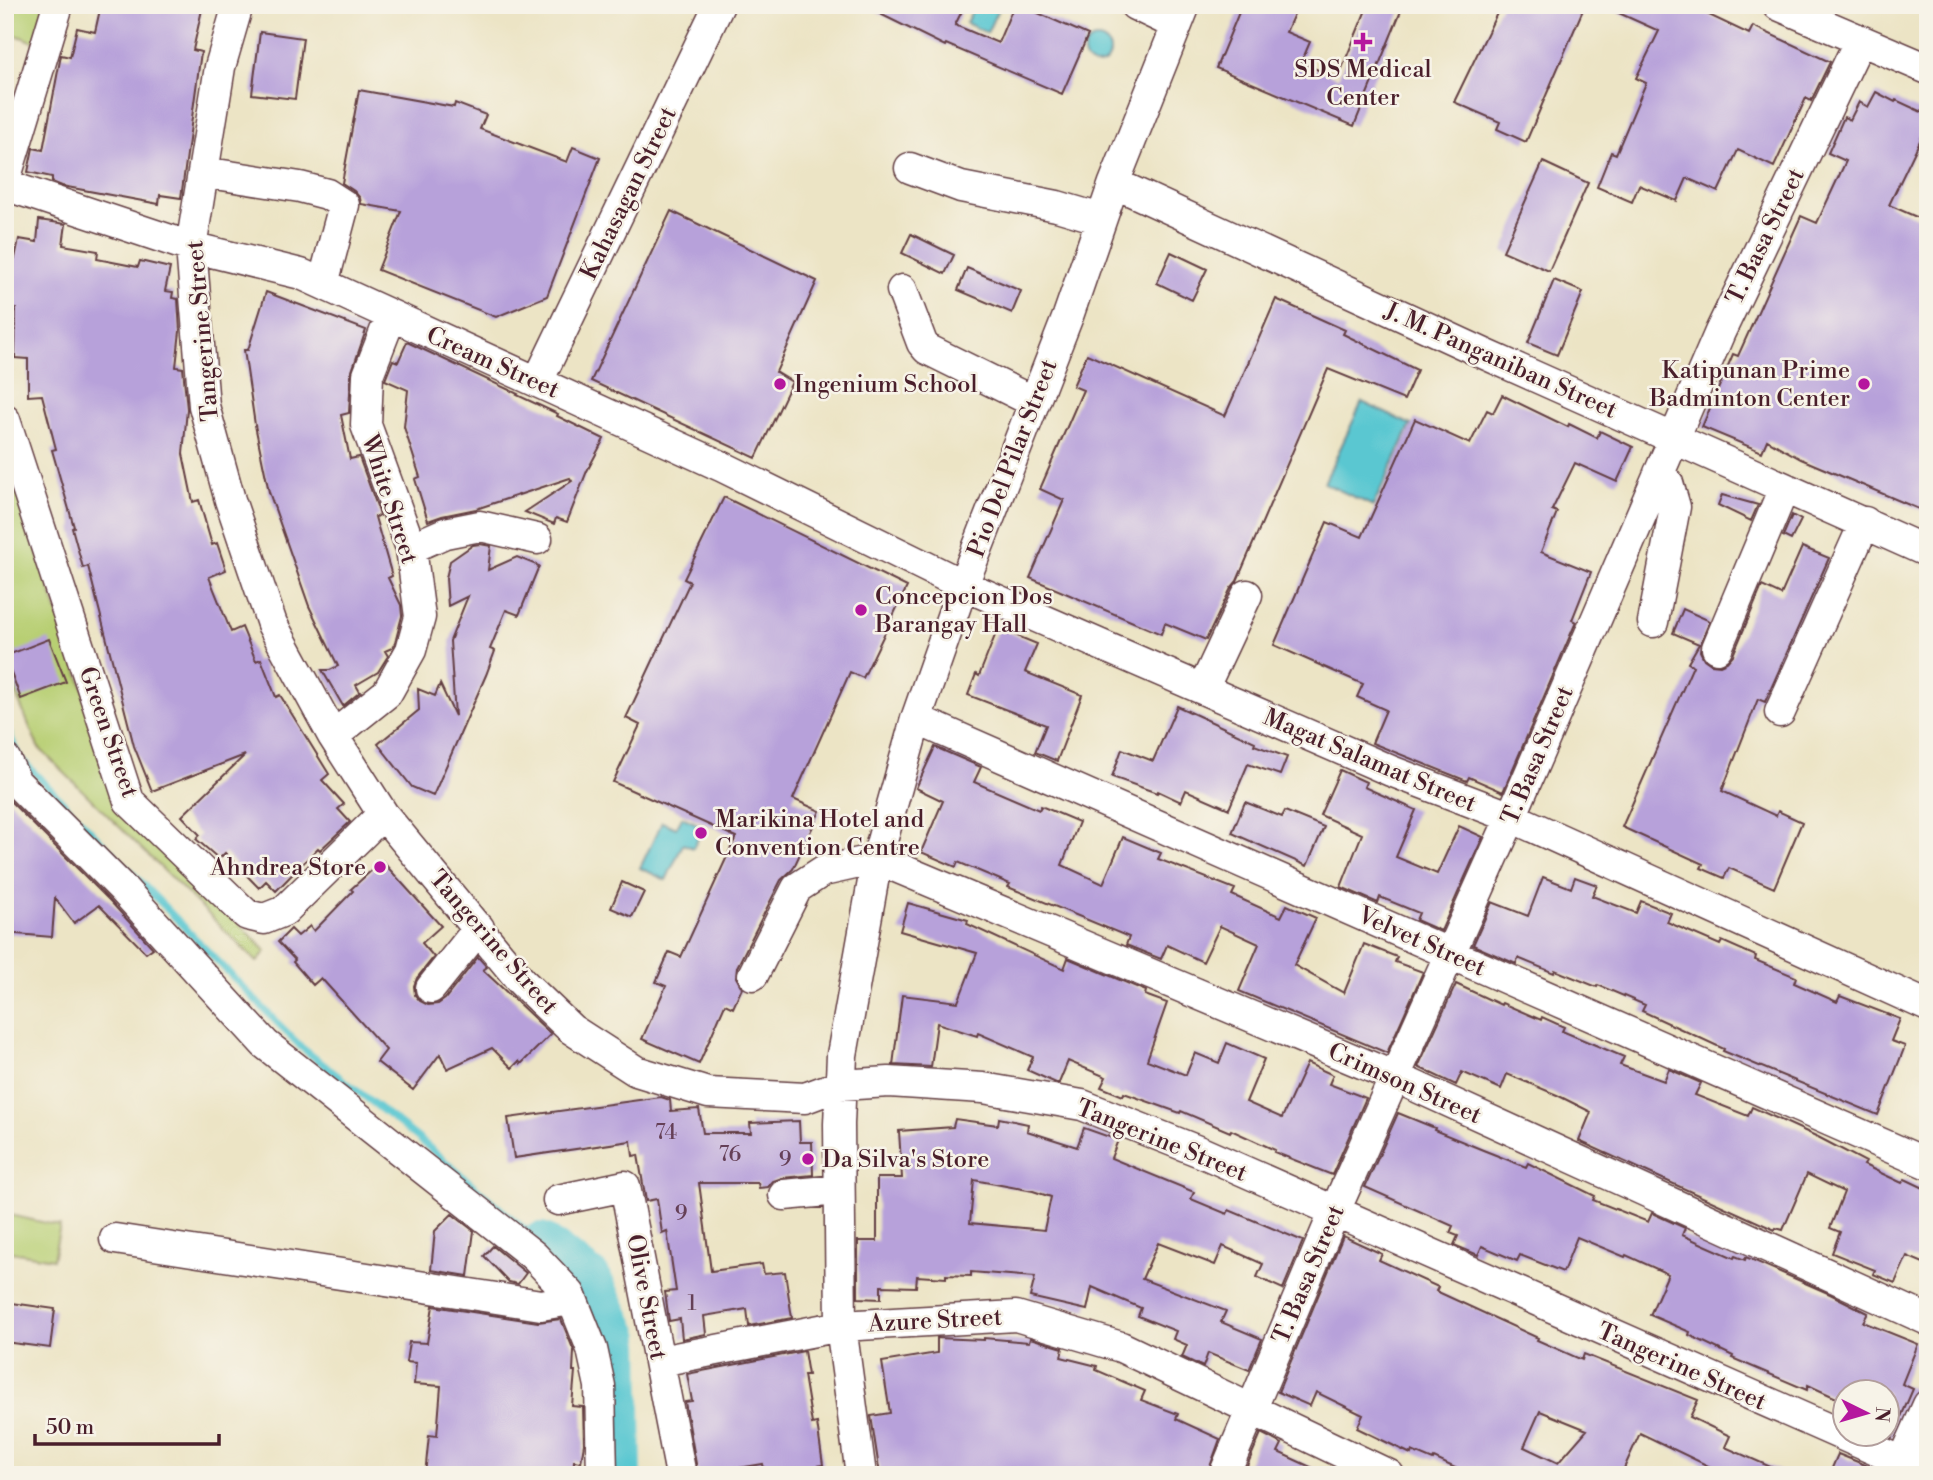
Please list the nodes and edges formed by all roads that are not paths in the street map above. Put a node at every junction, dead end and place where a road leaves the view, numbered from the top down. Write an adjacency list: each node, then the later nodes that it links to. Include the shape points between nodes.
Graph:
1 (58, 5): 11 (street)
2 (238, 5): 10 (street, Tangerine Street, via 220,67)
3 (719, 5): 19 (street, Kahasagan Street)
4 (1135, 5): 6 (street)
5 (1778, 5): 7 (street)
6 (1181, 15): 12 (street, Pio Del Pilar Street)
7 (1860, 40): 8 (street); 22 (street, T. Basa Street, via 1720,332)
8 (1928, 69)
9 (910, 168): 14 (street, via 961,187)
10 (203, 172): 15 (street, Tangerine Street); 16 (street, via 300,187 327,194 344,205)
11 (5, 180)
12 (1114, 183): 14 (street, Pio Del Pilar Street); 22 (street, J. M. Panganiban Street)
13 (5, 185): 15 (street, Cream Street)
14 (1101, 219): 20 (street, Pio Del Pilar Street)
15 (191, 247): 16 (street, Cream Street, via 301,274); 36 (street, Tangerine Street, via 204,406 230,500 272,624)
16 (323, 284): 18 (street, Cream Street)
17 (902, 290): 20 (street, via 927,349)
18 (391, 316): 19 (street, Cream Street); 27 (street, White Street, via 368,375 366,425)
19 (538, 381): 29 (street, Cream Street)
20 (1034, 402): 29 (street, Pio Del Pilar Street)
21 (5, 420): 38 (street, Green Street, via 129,801 247,915 264,919 284,911)
22 (1675, 437): 23 (street, T. Basa Street); 24 (street, J. M. Panganiban Street)
23 (1659, 473): 31 (street, via 1675,507); 39 (street, T. Basa Street)
24 (1784, 488): 25 (street, J. M. Panganiban Street); 32 (street)
25 (1865, 522): 28 (street, J. M. Panganiban Street); 34 (street)
26 (537, 539): 27 (street, via 480,526 445,533)
27 (411, 548): 36 (street, White Street, via 421,617 411,650 387,693)
28 (1928, 552)
29 (963, 585): 33 (street, Magat Salamat Street); 35 (street, Pio Del Pilar Street)
30 (1247, 595): 33 (street)
31 (1653, 622)
32 (1717, 648)
33 (1203, 689): 39 (street, Magat Salamat Street, via 1391,771)
34 (1780, 712)
35 (916, 719): 40 (street, Pio Del Pilar Street); 42 (street, Velvet Street)
36 (332, 736): 38 (street, Tangerine Street)
37 (5, 759): 54 (street, via 16,782 123,889 265,1044 534,1256)
38 (383, 814): 41 (street, Tangerine Street)
39 (1511, 817): 42 (street, T. Basa Street); 45 (street, Magat Salamat Street)
40 (877, 859): 43 (street, via 824,871 797,888); 46 (street, Crimson Street); 47 (street, Pio Del Pilar Street)
41 (479, 928): 44 (street); 47 (street, Tangerine Street, via 522,982 571,1028 636,1071 720,1094 805,1098)
42 (1450, 953): 46 (street, T. Basa Street); 48 (street, Velvet Street)
43 (753, 975)
44 (431, 988)
45 (1928, 1006)
46 (1395, 1077): 52 (street, T. Basa Street); 55 (street, Crimson Street)
47 (840, 1085): 49 (street, Pio Del Pilar Street); 52 (street, Tangerine Street, via 889,1082 983,1088 1082,1105 1203,1153)
48 (1928, 1164)
49 (839, 1190): 50 (street); 56 (street, Pio Del Pilar Street)
50 (784, 1195)
51 (558, 1200): 57 (street, Olive Street, via 625,1186)
52 (1334, 1213): 59 (street, T. Basa Street); 60 (street, Tangerine Street)
53 (115, 1239): 54 (street, via 541,1305 559,1302)
54 (570, 1294): 61 (street, via 592,1349 600,1386)
55 (1928, 1320)
56 (841, 1326): 57 (street, Azure Street); 59 (street, Azure Street, via 1016,1316 1121,1347); 63 (street, Pio Del Pilar Street)
57 (660, 1361): 62 (street, Olive Street)
58 (1928, 1405): 60 (street)
59 (1251, 1410): 64 (street, T. Basa Street); 65 (street, Azure Street)
60 (1909, 1470)
61 (602, 1475)
62 (681, 1475)
63 (861, 1475)
64 (1224, 1475)
65 (1389, 1475)

